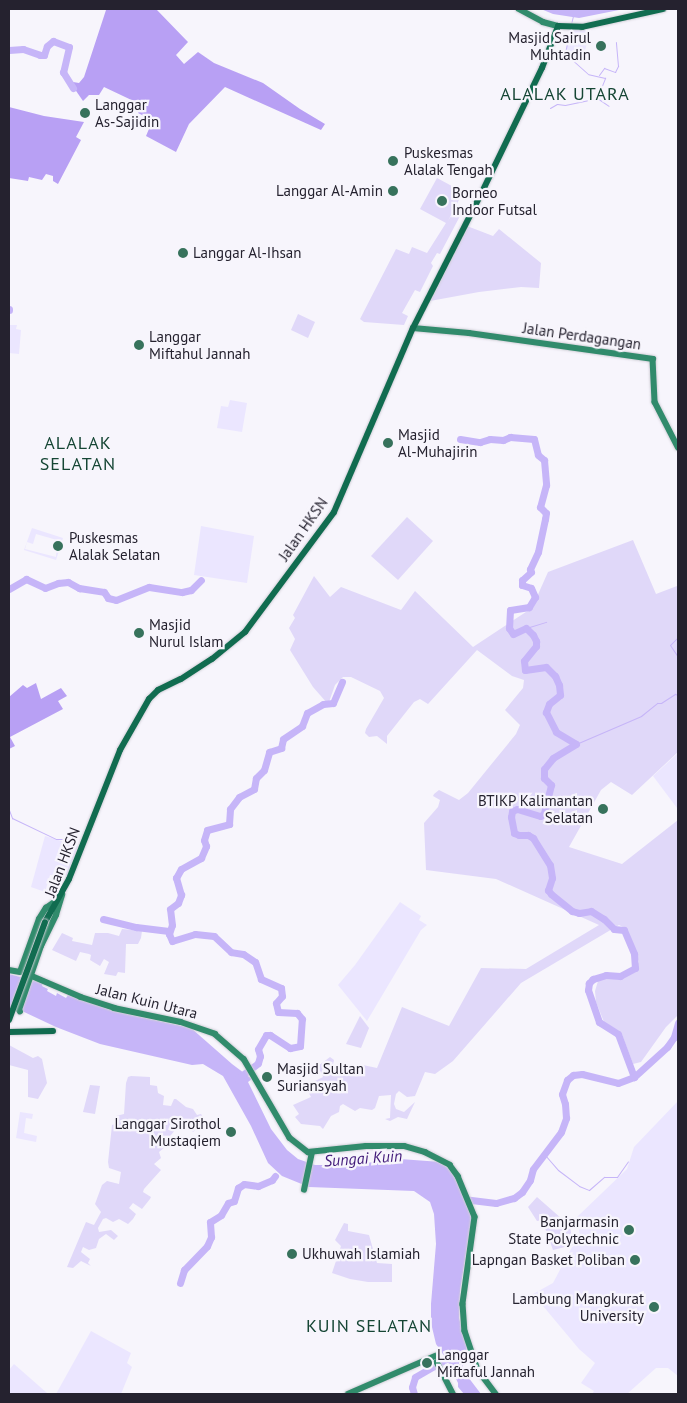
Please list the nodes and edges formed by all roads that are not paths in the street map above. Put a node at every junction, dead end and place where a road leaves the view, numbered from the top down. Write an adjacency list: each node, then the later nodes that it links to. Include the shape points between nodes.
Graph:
1 (519, 9): 3 (street)
2 (663, 9): 3 (main road, via 571,27)
3 (558, 26): 4 (main road, Jalan HKSN, via 545,60)
4 (414, 328): 5 (street, Jalan Perdagangan, via 653,359 655,402); 6 (main road, Jalan HKSN, via 329,519 245,632 200,667 148,699 116,757)
5 (678, 447)
6 (62, 893): 7 (main road); 9 (street, Jalan HKSN)
7 (56, 901): 8 (street, via 38,919 20,972); 11 (main road, bridge, via 45,922)
8 (9, 970)
9 (32, 977): 10 (street, Jalan HKSN); 14 (street, Jalan Kuin Utara, via 114,1008 207,1030 231,1046 247,1064 290,1138)
10 (20, 1011)
11 (9, 1020)
12 (53, 1031): 13 (main road)
13 (9, 1032)
14 (312, 1155): 15 (street); 18 (street, via 366,1146 404,1146 450,1165 458,1176 474,1218 463,1304 464,1326 478,1370)
15 (304, 1188)
16 (348, 1394): 17 (street, via 437,1361)
17 (453, 1394)
18 (496, 1394)

